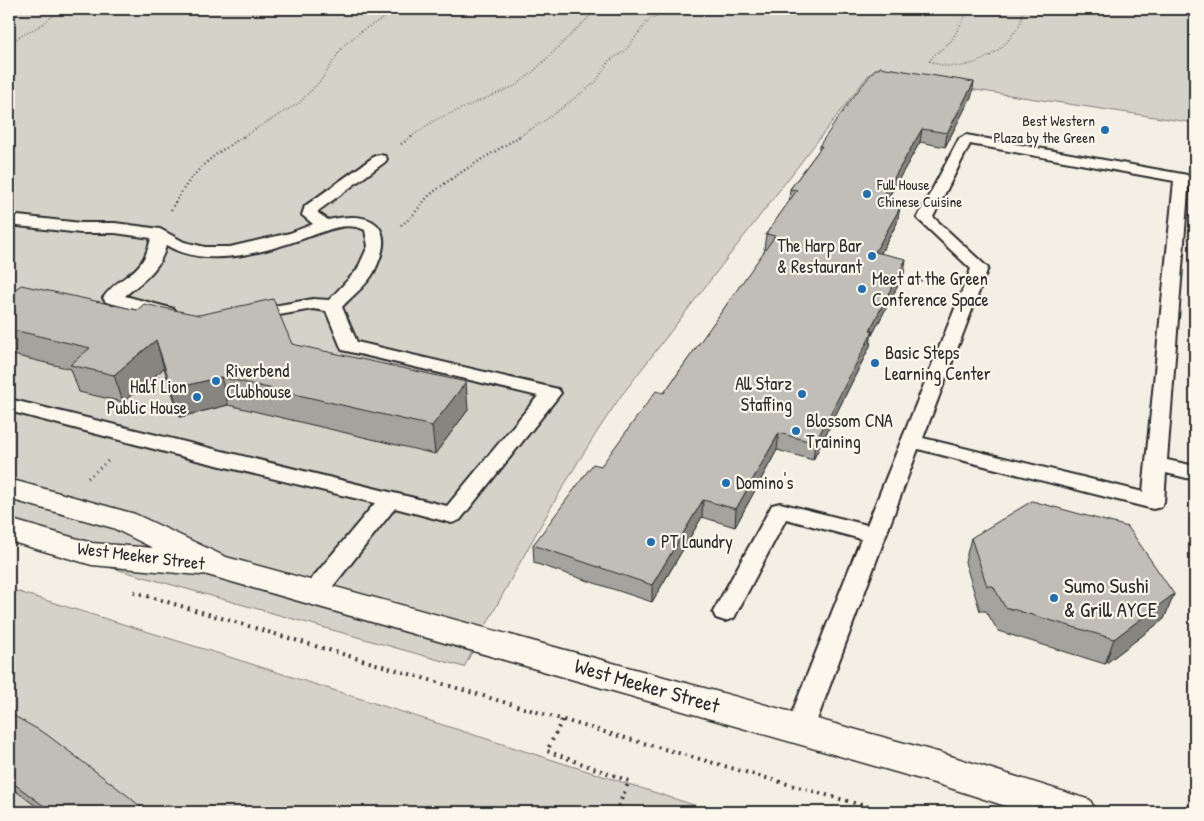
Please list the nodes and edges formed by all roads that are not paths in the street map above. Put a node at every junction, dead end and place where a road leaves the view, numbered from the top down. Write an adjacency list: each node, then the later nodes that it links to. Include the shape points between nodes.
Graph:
1 (380, 159): 4 (lane, via 310,209 310,214)
2 (1187, 218): 10 (lane, via 1182,178 966,139 925,218 980,268); 11 (lane)
3 (9, 220): 5 (lane)
4 (325, 225): 5 (lane, via 296,236 230,252 205,252 178,245); 6 (lane, via 360,222 372,228 376,246 365,272)
5 (160, 234): 7 (lane, via 156,254 147,269 112,298)
6 (333, 306): 8 (lane, via 313,304); 14 (lane, via 349,346 551,393 452,516)
7 (185, 317)
8 (230, 319)
9 (9, 405): 14 (lane)
10 (911, 441): 11 (lane, via 1154,502); 16 (lane)
11 (1157, 464): 12 (lane)
12 (1195, 473)
13 (9, 490): 17 (main road, West Meeker Street, via 124,521)
14 (390, 499): 18 (lane)
15 (9, 530): 17 (main road, West Meeker Street, via 92,554)
16 (874, 535): 19 (lane, via 780,510); 20 (lane)
17 (216, 566): 18 (main road, West Meeker Street)
18 (313, 594): 20 (main road, West Meeker Street)
19 (725, 612)
20 (800, 728): 21 (main road, West Meeker Street, via 941,768)
21 (1076, 812)

